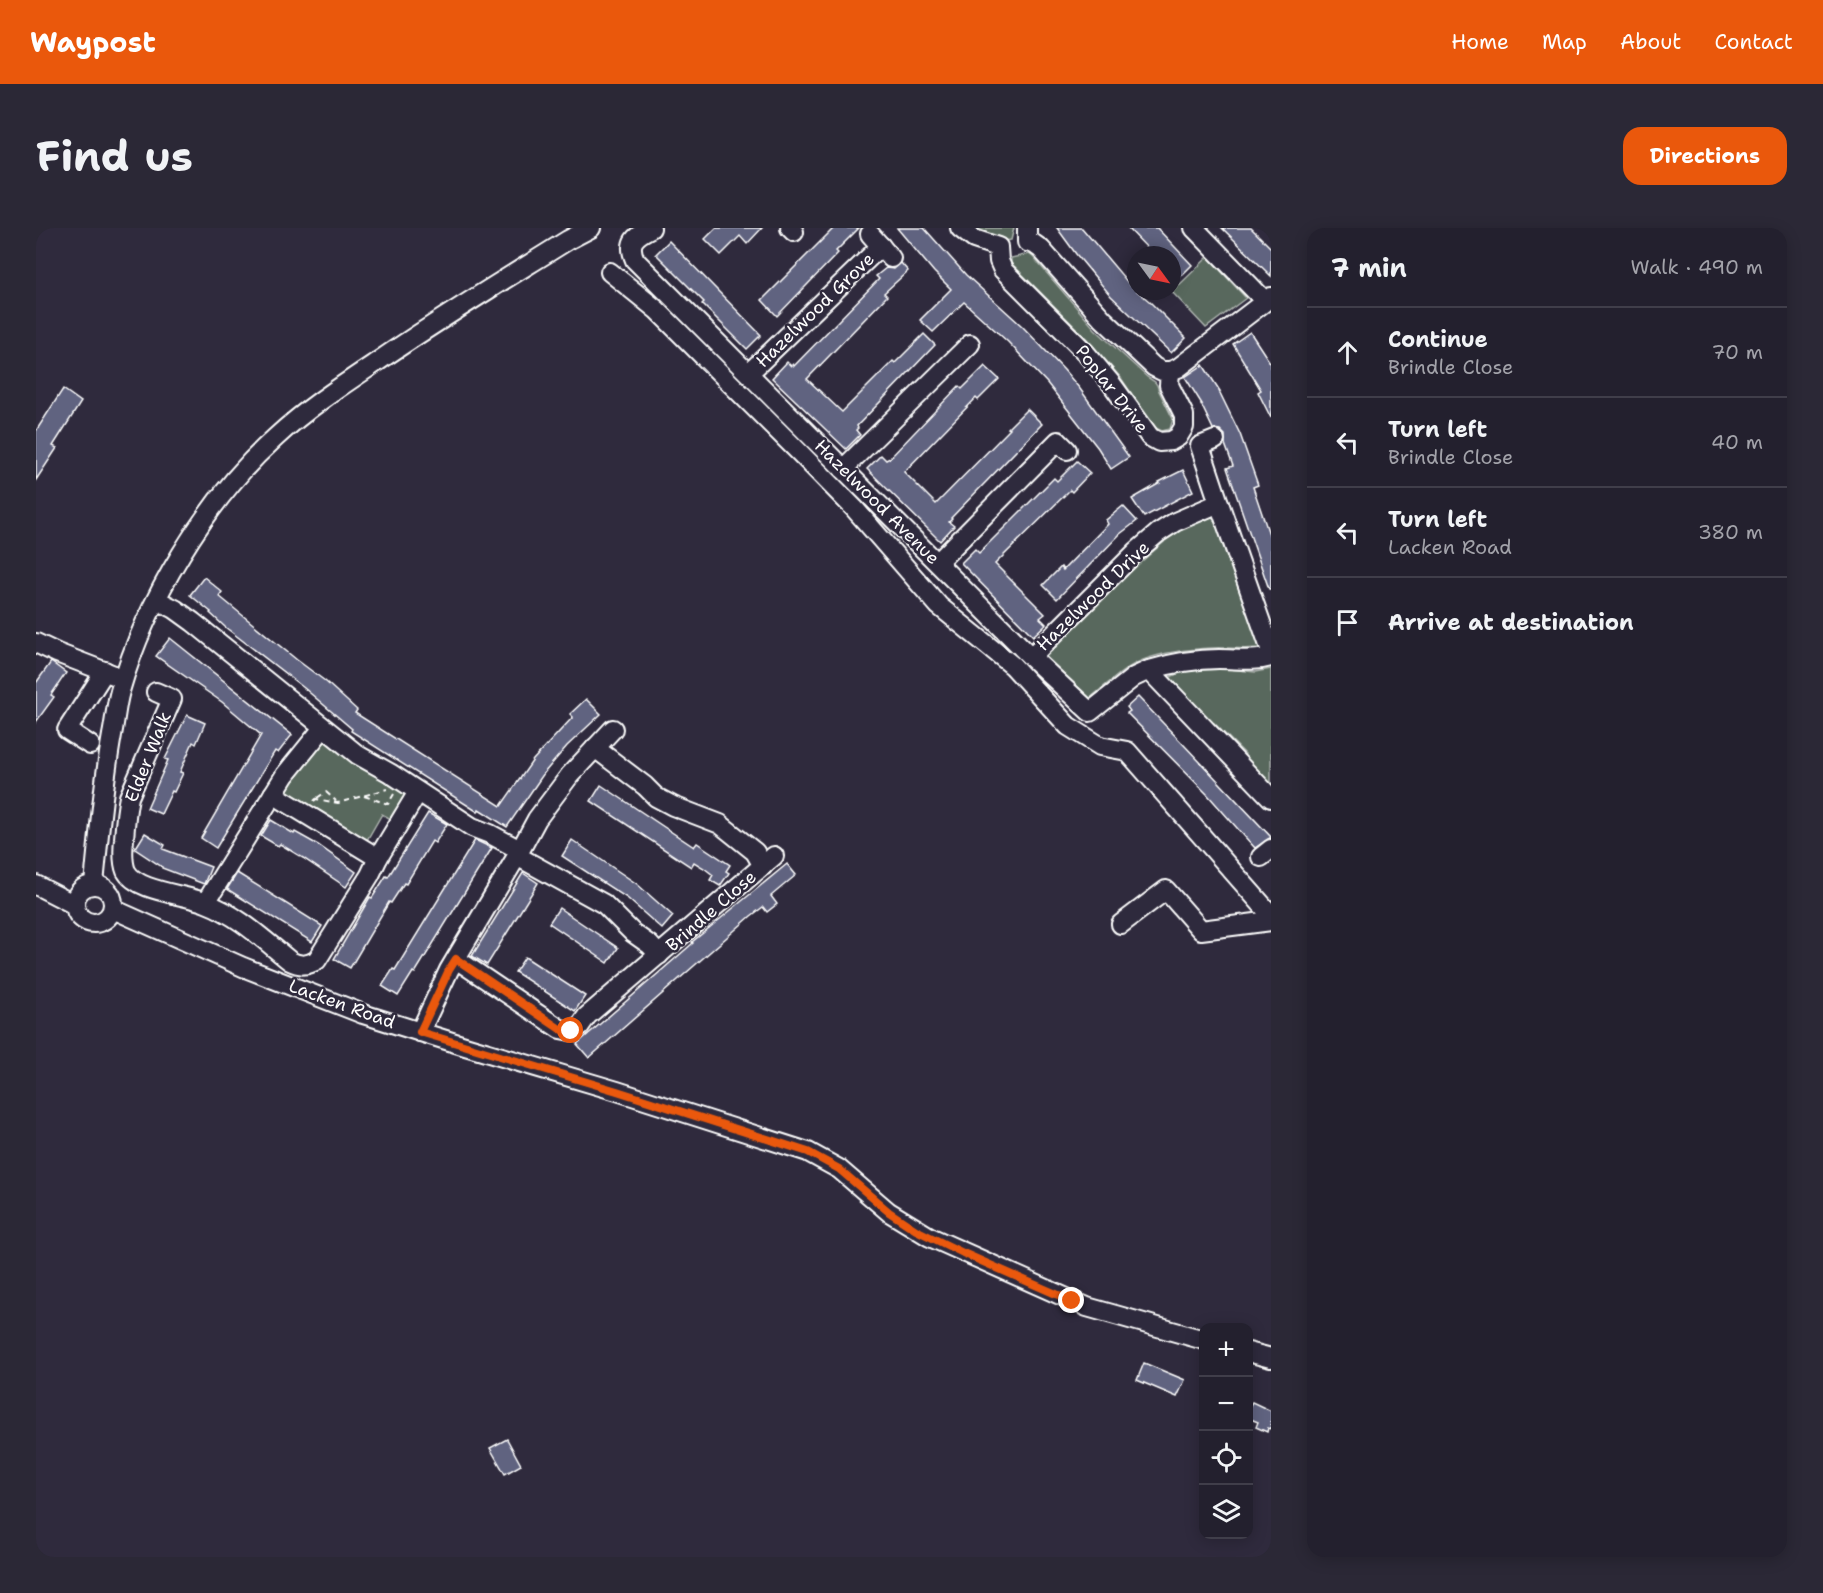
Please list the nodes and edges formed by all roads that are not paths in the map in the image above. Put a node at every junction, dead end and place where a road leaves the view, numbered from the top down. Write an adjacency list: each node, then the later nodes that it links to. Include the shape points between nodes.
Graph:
1 (591, 228): 18 (street, via 434,323 315,404 281,432 234,481 198,528)
2 (960, 228): 7 (street, via 974,240)
3 (1194, 228): 9 (street)
4 (646, 231): 12 (street, Hazelwood Avenue, via 633,241 636,260)
5 (1027, 235): 7 (street, via 1006,248); 11 (street, Poplar Drive, via 1133,348 1157,368)
6 (881, 246): 12 (street, Hazelwood Grove)
7 (998, 247): 11 (street, Poplar Drive, via 1003,270 1095,364 1148,435 1162,442 1178,437 1185,422 1169,388)
8 (610, 272): 41 (street, via 657,310 854,508 939,606 1012,666 1068,726 1100,746 1127,751)
9 (1268, 299): 11 (street)
10 (970, 344): 15 (street)
11 (1170, 371)
12 (749, 374): 15 (street, Hazelwood Avenue)
13 (1058, 441): 17 (street)
14 (1200, 446): 16 (street)
15 (843, 469): 17 (street, Hazelwood Avenue)
16 (1220, 503): 20 (street); 21 (street, Hazelwood Drive, via 1158,533)
17 (938, 562): 21 (street, Hazelwood Avenue)
18 (157, 600): 25 (street); 27 (street, via 193,622)
19 (36, 642): 24 (street)
20 (1271, 651)
21 (1031, 657): 23 (street, Hazelwood Avenue, via 1090,712)
22 (1271, 657): 23 (street, via 1185,661)
23 (1149, 670): 33 (street)
24 (105, 671): 25 (street); 29 (street, via 67,730)
25 (124, 678): 36 (street, via 107,766)
26 (171, 699): 38 (street, Elder Walk, via 129,797 124,863 138,882)
27 (323, 728): 31 (street); 32 (street)
28 (613, 729): 30 (street)
29 (90, 745)
30 (595, 748): 34 (street, via 550,800); 44 (street, Brindle Close, via 657,797 720,824 769,861)
31 (418, 792): 34 (street, Brindle Close); 35 (street, Elder Walk)
32 (273, 794): 35 (street); 38 (street)
33 (1271, 798)
34 (518, 853): 44 (street, Brindle Close, via 604,904); 45 (street)
35 (378, 858): 38 (street, Elder Walk, via 317,960 310,964 290,961 249,927)
36 (94, 884): 39 (street, via 82,888); 40 (street, via 111,893)
37 (36, 885): 39 (street)
38 (206, 902)
39 (75, 905): 40 (street, via 80,917 90,923 103,921)
40 (113, 909): 46 (street, Lacken Road, via 243,967)
41 (1271, 915)
42 (1271, 921): 43 (street, via 1201,930 1166,890)
43 (1120, 924)
44 (659, 955): 45 (street, Brindle Close, via 571,1031 560,1029)
45 (456, 959): 46 (street)
46 (420, 1032): 47 (street, Lacken Road, via 808,1152 839,1169 903,1222 954,1249 1087,1307)
47 (1199, 1339)
48 (1253, 1353): 49 (street)
49 (1271, 1358)

